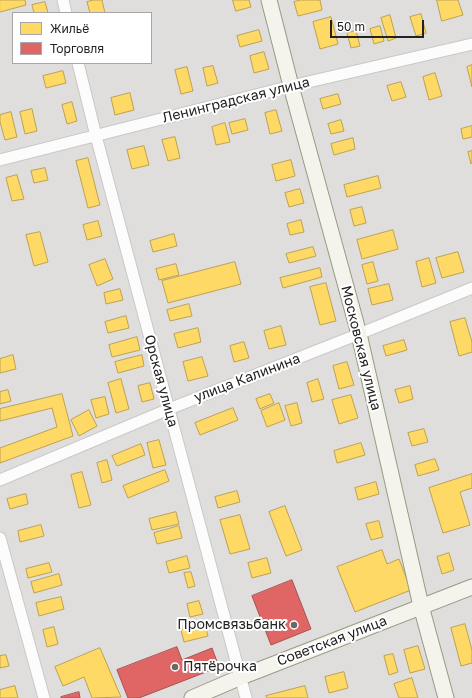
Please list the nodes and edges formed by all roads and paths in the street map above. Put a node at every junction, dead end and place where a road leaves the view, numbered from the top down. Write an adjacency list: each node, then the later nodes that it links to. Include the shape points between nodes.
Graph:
1 (63, 0): 3 (street)
2 (269, 0): 6 (street, Московская улица)
3 (66, 12)
4 (472, 44): 6 (street, Ленинградская улица)
5 (78, 64): 7 (street, Орская улица)
6 (291, 86): 7 (street, Ленинградская улица); 10 (street, Московская улица)
7 (96, 136): 8 (street, Ленинградская улица); 11 (street, Орская улица)
8 (0, 160)
9 (472, 288): 10 (street, улица Калинина)
10 (359, 334): 11 (street, улица Калинина); 15 (street, Московская улица)
11 (169, 409): 12 (street, улица Калинина); 16 (street, Орская улица)
12 (0, 480)
13 (0, 538): 17 (street)
14 (472, 587): 15 (street, Советская улица)
15 (421, 606): 16 (street, Советская улица); 20 (street, Московская улица)
16 (241, 676): 18 (street, Советская улица); 19 (street, Орская улица)
17 (44, 698)
18 (192, 698)
19 (246, 698)
20 (446, 698)

